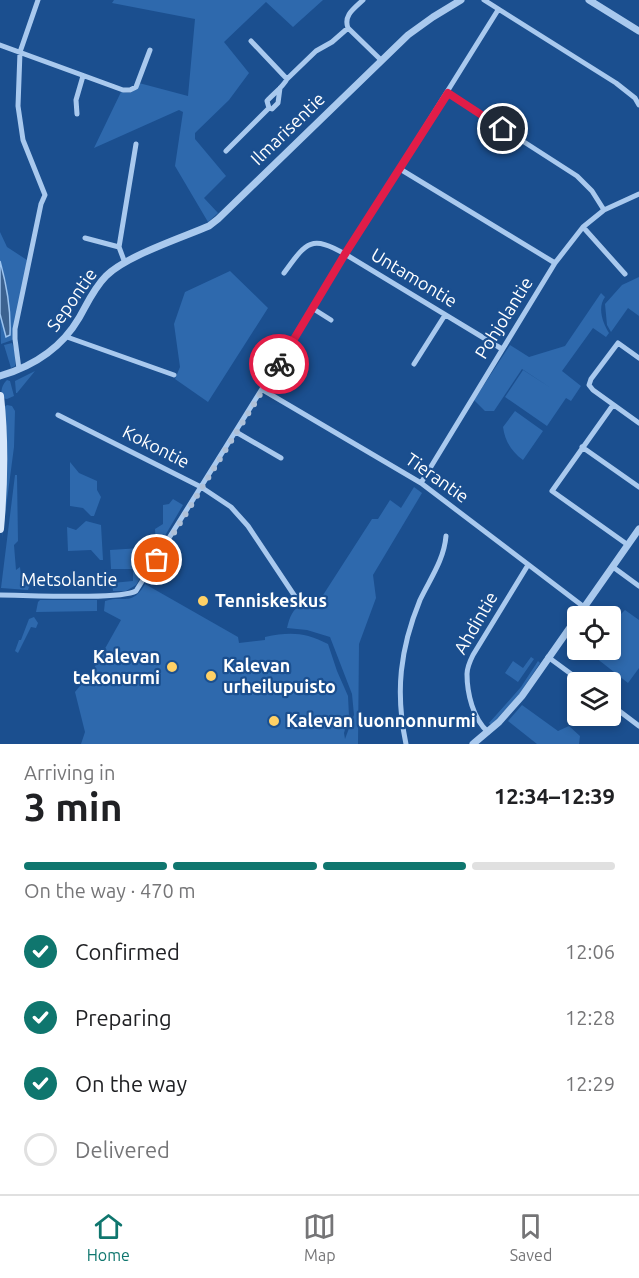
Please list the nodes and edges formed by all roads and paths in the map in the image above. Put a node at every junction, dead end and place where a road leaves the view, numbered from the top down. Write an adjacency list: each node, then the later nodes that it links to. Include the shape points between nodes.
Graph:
1 (38, 0): 12 (street)
2 (363, 0): 7 (street, via 347,16)
3 (461, 0): 13 (street, Ilmarisentie, via 408,34)
4 (484, 0): 6 (street)
5 (590, 0): 8 (street)
6 (498, 10): 17 (street, Metsolantie); 18 (street, via 616,83)
7 (348, 28): 13 (street); 15 (street)
8 (639, 31)
9 (251, 41): 15 (street)
10 (0, 45): 12 (street)
11 (150, 50): 14 (street, via 136,87 130,90)
12 (20, 52): 14 (street); 41 (street, via 18,106 23,140 45,195 15,329)
13 (381, 60): 30 (street, Ilmarisentie, via 218,219)
14 (83, 76): 20 (street, via 76,100)
15 (287, 79): 16 (street)
16 (280, 88): 19 (street, via 267,101); 19 (street, via 278,103)
17 (448, 93): 23 (street, Metsolantie); 25 (street, via 577,176)
18 (639, 105)
19 (268, 108): 22 (street)
20 (77, 114)
21 (136, 144): 28 (street)
22 (226, 151)
23 (400, 169): 29 (street, Metsolantie); 31 (street)
24 (639, 194): 25 (street, Pohjolantie)
25 (604, 210): 26 (street, Pohjolantie)
26 (583, 227): 31 (street, Pohjolantie); 33 (street)
27 (85, 238): 28 (street)
28 (119, 247): 30 (street)
29 (345, 254): 32 (street, Untamontie, via 320,243 310,244); 34 (street, Metsolantie); 35 (street, Untamontie)
30 (125, 263): 37 (street, Sepontie, via 105,277 93,292)
31 (555, 263): 38 (street, Pohjolantie)
32 (284, 273)
33 (624, 274)
34 (312, 308): 36 (street); 44 (street, Metsolantie)
35 (445, 315): 38 (street, Untamontie); 40 (street)
36 (331, 320)
37 (67, 337): 41 (street, Sepontie, via 46,356); 42 (street)
38 (502, 349): 52 (street, Pohjolantie)
39 (639, 358): 46 (street, via 618,343 591,379 589,385)
40 (414, 364)
41 (19, 369): 43 (street, Sepontie)
42 (174, 375)
43 (0, 376)
44 (263, 390): 49 (street, Metsolantie); 52 (street, Tierantie)
45 (0, 396): 55 (main road, via 4,475)
46 (613, 405): 48 (street); 50 (street)
47 (58, 416): 53 (street, Kokontie)
48 (639, 423)
49 (236, 432): 51 (street); 53 (street, Metsolantie)
50 (582, 447): 54 (street); 58 (street, via 552,491)
51 (281, 458)
52 (421, 483): 59 (street, Tierantie)
53 (201, 487): 62 (street, Metsolantie, via 146,578 132,594); 63 (street, Kokontie, via 239,515)
54 (639, 487)
55 (0, 529)
56 (639, 529): 58 (street)
57 (446, 537): 72 (street, via 444,551 403,648 399,684)
58 (628, 545): 60 (street)
59 (528, 565): 64 (street, Tierantie); 71 (street, Ahdintie, via 467,671 474,711)
60 (613, 567): 61 (street); 65 (street)
61 (639, 586)
62 (0, 595)
63 (298, 601)
64 (583, 606)
65 (585, 606)
66 (567, 631): 67 (street)
67 (548, 657): 68 (street); 71 (street, via 522,696)
68 (568, 672)
69 (621, 712): 70 (street)
70 (639, 726)
71 (488, 732): 73 (street)
72 (406, 744)
73 (473, 744)

